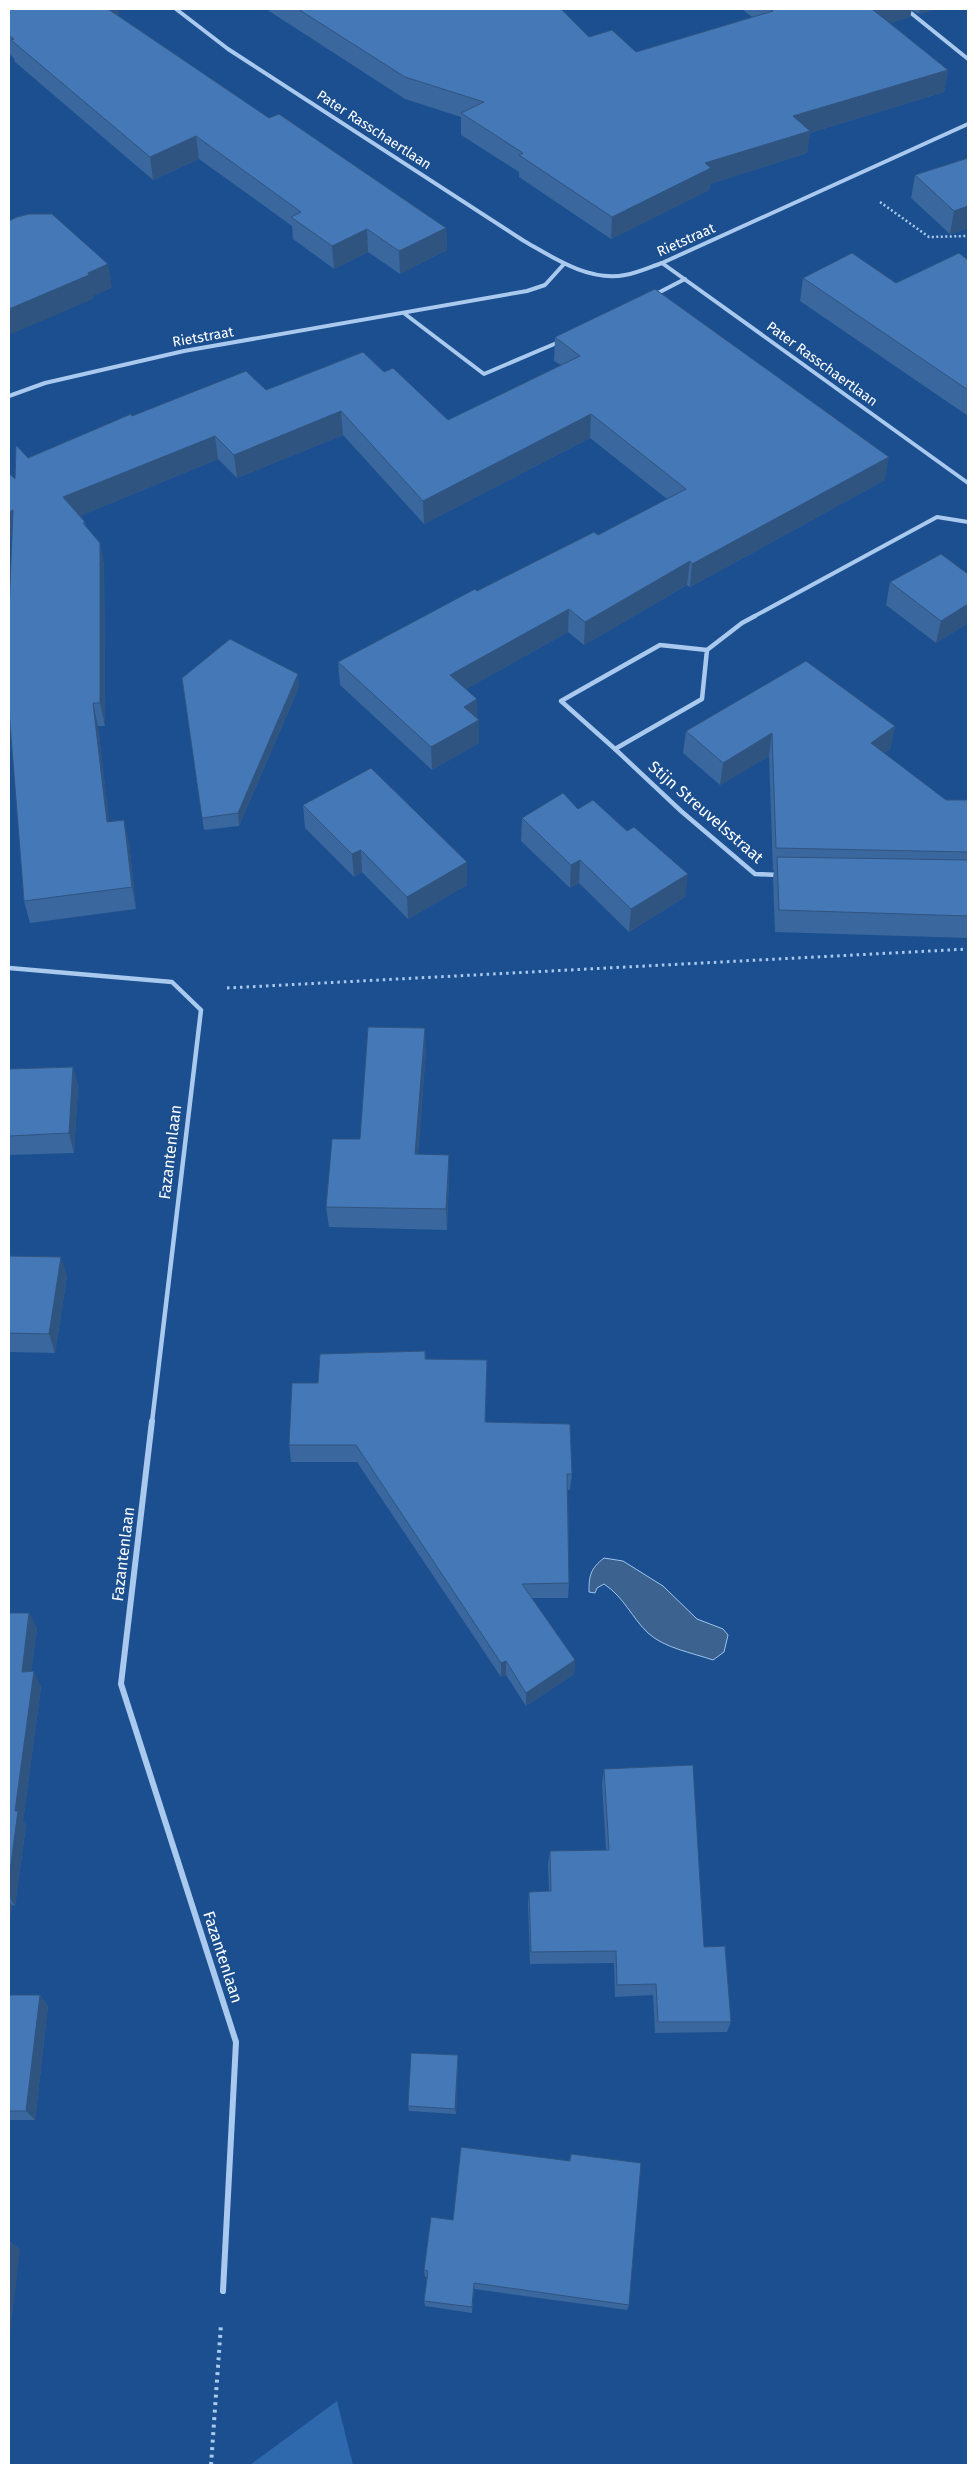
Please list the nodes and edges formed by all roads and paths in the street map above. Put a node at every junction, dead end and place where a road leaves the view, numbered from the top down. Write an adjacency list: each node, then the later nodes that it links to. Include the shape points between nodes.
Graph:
1 (176, 9): 7 (street, Pater Rasschaertlaan, via 228,50)
2 (906, 9): 3 (street)
3 (968, 59)
4 (968, 124): 5 (street, Rietstraat)
5 (847, 179): 6 (path, via 929,237); 8 (street, Rietstraat)
6 (968, 236)
7 (564, 264): 8 (street, Rietstraat, via 590,273 621,276); 11 (street, Rietstraat, via 545,284 527,291)
8 (662, 264): 9 (street, Pater Rasschaertlaan)
9 (685, 279): 10 (street); 14 (street, Pater Rasschaertlaan)
10 (651, 297)
11 (405, 314): 12 (street, via 484,374); 13 (street, Rietstraat, via 184,351 45,383)
12 (563, 340)
13 (9, 396)
14 (968, 483)
15 (968, 522): 16 (street, via 936,517 742,623)
16 (707, 650): 17 (street, via 702,699); 17 (street, Stijn Streuvelsstraat, via 660,645 560,702)
17 (616, 749): 18 (street, Stijn Streuvelsstraat, via 681,811 755,874)
18 (784, 875)
19 (968, 949): 21 (path)
20 (9, 968): 21 (street, Fazantenlaan, via 172,982)
21 (180, 990): 22 (street, Fazantenlaan, via 201,1010 122,1684 236,2042)
22 (223, 2291): 23 (path)
23 (211, 2465)

